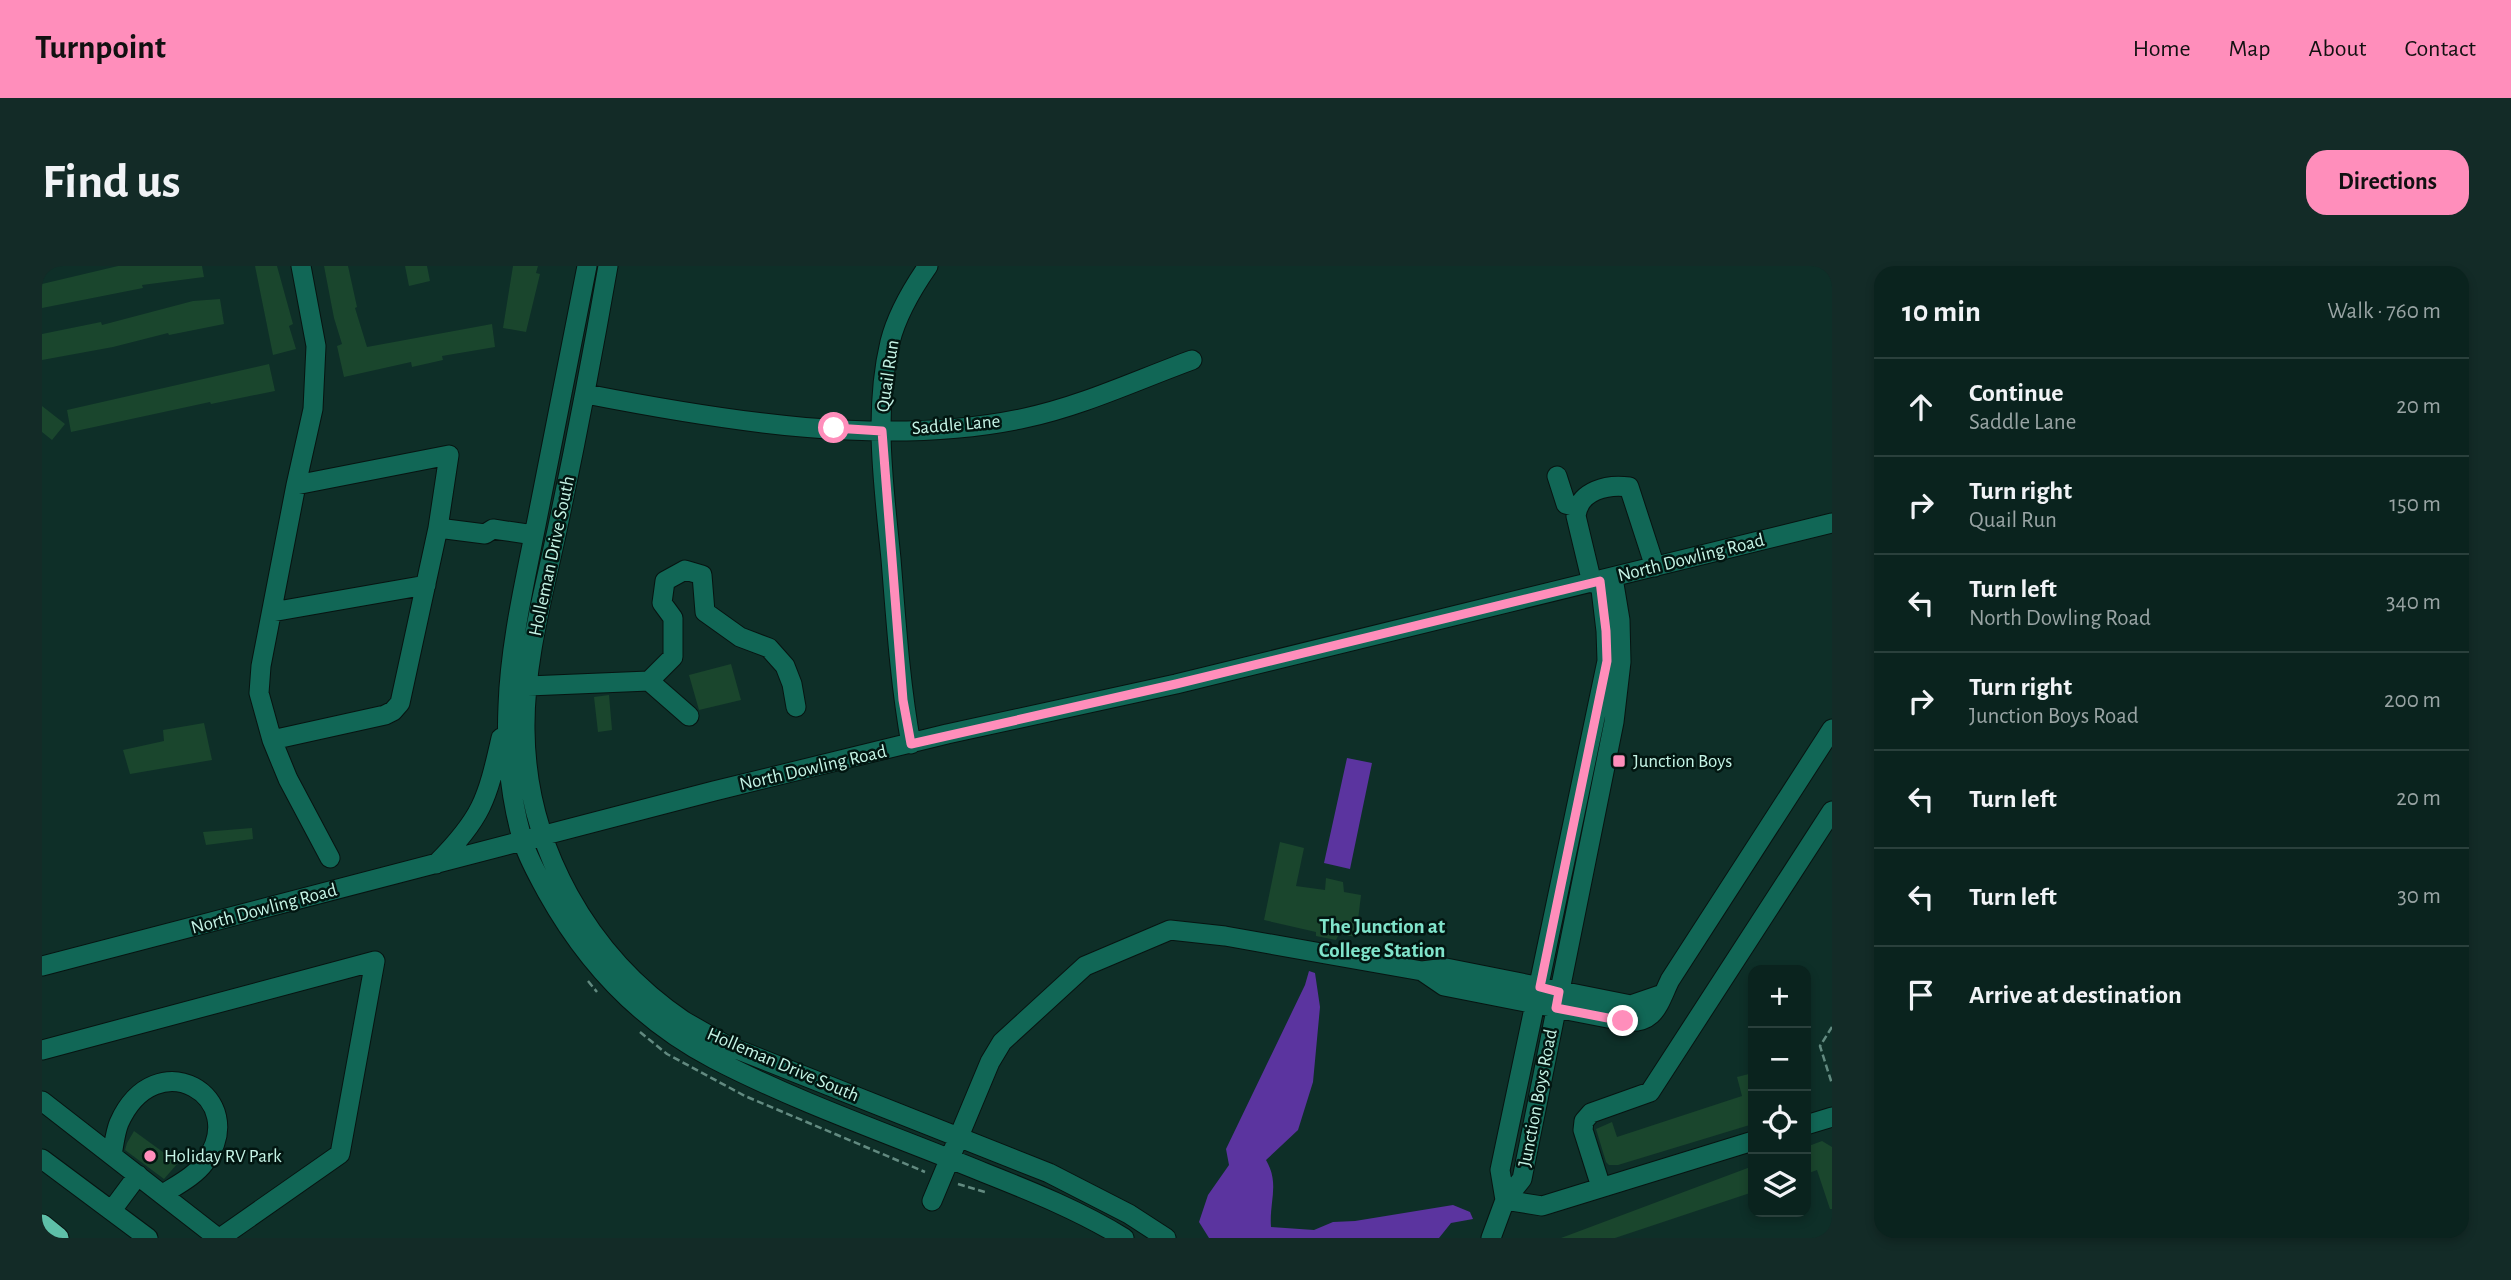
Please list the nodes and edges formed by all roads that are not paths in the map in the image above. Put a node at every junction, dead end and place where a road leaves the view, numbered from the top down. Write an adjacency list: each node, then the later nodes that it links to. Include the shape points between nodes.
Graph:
1 (300, 266): 9 (street, via 316,346 313,410)
2 (587, 266): 13 (street, Holleman Drive South)
3 (608, 266): 6 (street, Holleman Drive South)
4 (928, 266): 7 (street, Quail Run, via 908,297 891,341 884,375)
5 (1192, 360): 7 (street, Saddle Lane, via 1027,418 974,427)
6 (586, 394): 7 (street, Saddle Lane, via 760,423); 21 (street, Holleman Drive South)
7 (882, 431): 27 (street, Quail Run, via 903,700)
8 (1557, 477): 10 (street, via 1566,504)
9 (296, 485): 12 (street, via 449,455); 17 (street)
10 (1577, 507): 14 (street, via 1600,488 1629,487); 15 (street, Junction Boys Road, via 1581,540)
11 (1832, 523): 14 (street, North Dowling Road)
12 (438, 528): 13 (street, via 485,534 493,529); 16 (street)
13 (533, 542): 22 (street, Holleman Drive South)
14 (1655, 567): 15 (street, North Dowling Road)
15 (1601, 581): 27 (street, North Dowling Road); 33 (street, Junction Boys Road, via 1620,620 1614,722)
16 (426, 585): 17 (street); 26 (street, via 400,703 393,711)
17 (272, 612): 26 (street, via 259,693)
18 (705, 612): 19 (street); 19 (street, via 702,575 685,570 664,581 662,603); 23 (street, via 740,637 769,648 785,666)
19 (673, 618): 20 (street, via 673,657)
20 (649, 681): 21 (street); 24 (street)
21 (528, 686): 29 (street, Holleman Drive South, via 524,729)
22 (508, 706): 29 (street, Holleman Drive South, via 511,788); 31 (street, via 489,789 478,815)
23 (796, 707)
24 (689, 716)
25 (1832, 729): 33 (street, via 1663,995 1631,1013)
26 (272, 740): 30 (street)
27 (911, 744): 29 (street, North Dowling Road)
28 (1832, 811): 44 (street, via 1650,1092 1591,1113 1584,1121)
29 (532, 838): 31 (street, North Dowling Road); 38 (street, Holleman Drive South, via 588,927 629,974 684,1020 726,1045); 41 (street, Holleman Drive South, via 540,878 583,950 639,1009 673,1036 774,1087)
30 (330, 858)
31 (436, 863): 32 (street, North Dowling Road)
32 (42, 966)
33 (1548, 998): 38 (street, via 1479,984 1444,986 1422,971 1170,930 1085,966 1002,1042); 46 (street, Junction Boys Road, via 1500,1170)
34 (42, 1050): 54 (street, via 375,961 340,1154)
35 (42, 1101): 40 (street)
36 (1832, 1117): 37 (street)
37 (1811, 1123)
38 (957, 1138): 41 (street); 56 (street, Holleman Drive South, via 1049,1173)
39 (1748, 1143): 44 (street)
40 (112, 1155): 43 (street); 45 (street, via 118,1125 129,1106 153,1084 181,1081 204,1091 218,1118 216,1142 191,1176)
41 (948, 1158): 47 (street); 55 (street, Holleman Drive South, via 1046,1198)
42 (42, 1159): 48 (street)
43 (138, 1175): 45 (street); 48 (street)
44 (1601, 1187): 46 (street, via 1542,1206)
45 (163, 1195): 54 (street)
46 (1505, 1200): 57 (street, Junction Boys Road)
47 (932, 1202)
48 (111, 1210): 53 (street)
49 (42, 1224): 52 (highway)
50 (42, 1233): 51 (highway)
51 (49, 1238)
52 (58, 1238)
53 (148, 1238)
54 (219, 1238)
55 (1124, 1238)
56 (1166, 1238)
57 (1491, 1238)

